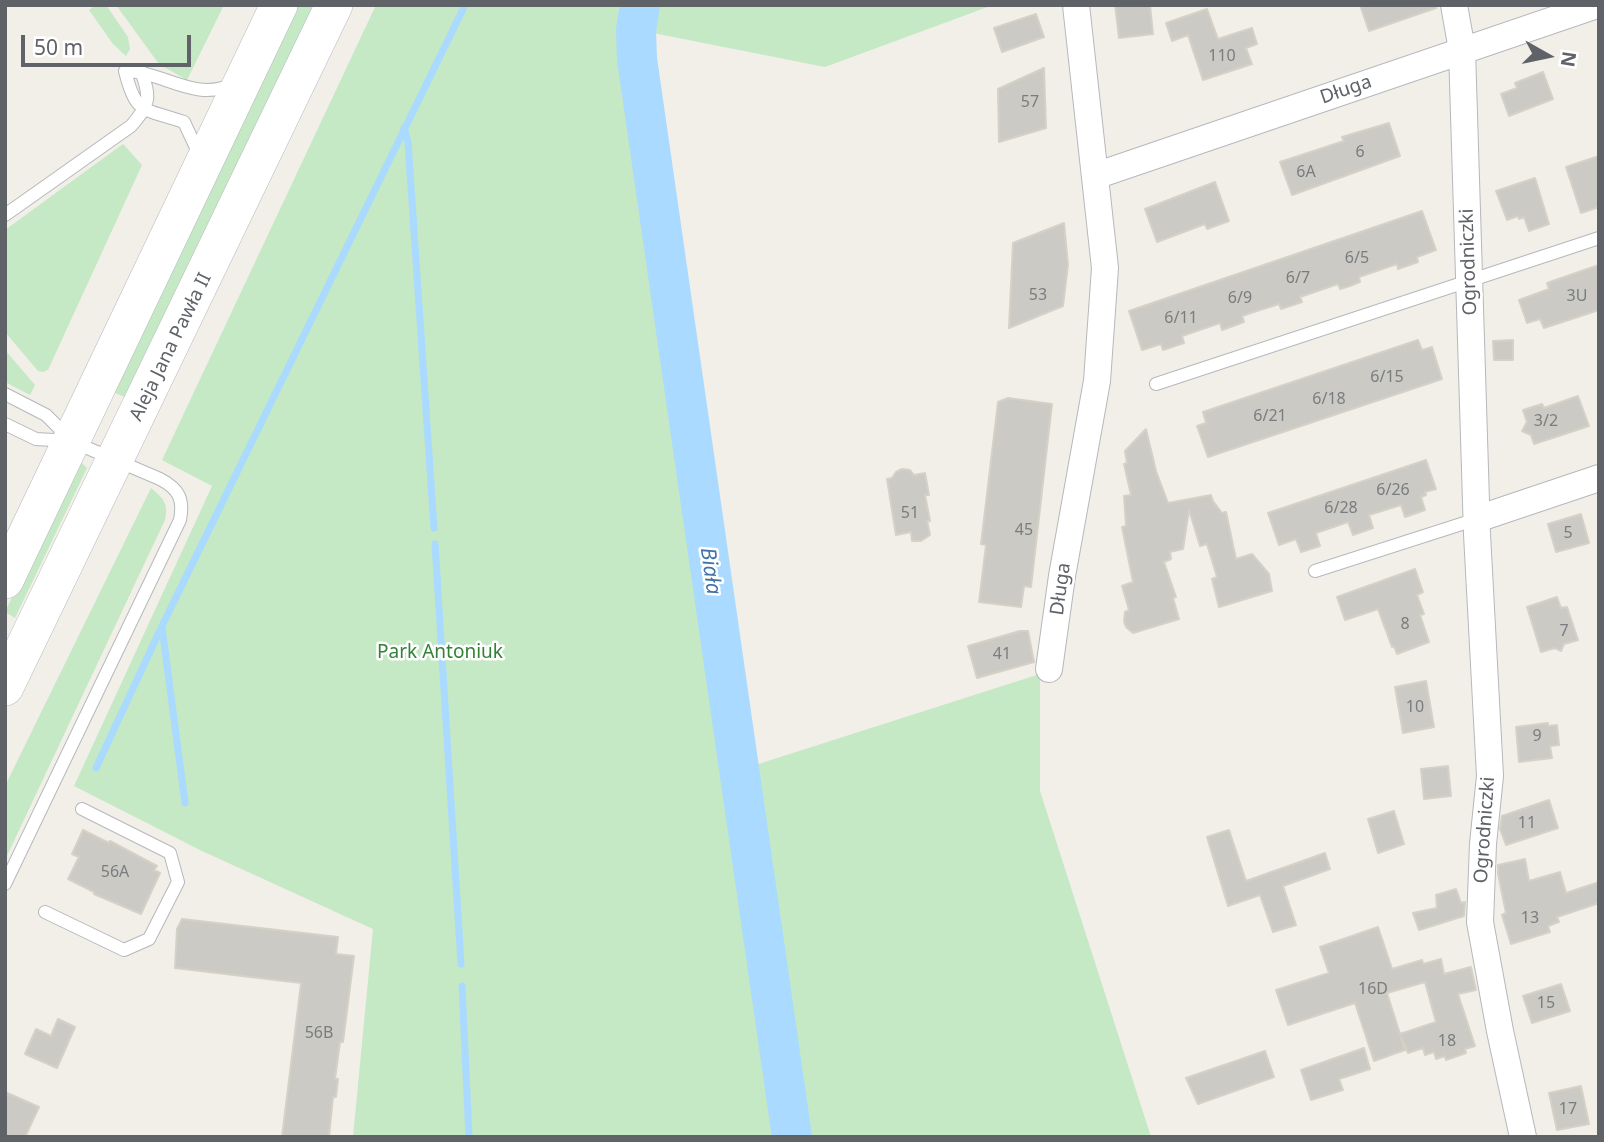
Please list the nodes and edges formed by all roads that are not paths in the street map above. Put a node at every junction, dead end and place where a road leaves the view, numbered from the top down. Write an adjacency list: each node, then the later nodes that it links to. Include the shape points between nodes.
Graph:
1 (279, 5): 7 (main road)
2 (334, 5): 18 (main road, Aleja Jana Pawła II)
3 (1076, 5): 10 (street, Długa)
4 (1454, 5): 6 (street, Ogrodniczki)
5 (1597, 5): 6 (street, Długa)
6 (1461, 50): 10 (street, Długa); 13 (street, Ogrodniczki)
7 (244, 78): 8 (lane, via 220,90 199,90 141,71 148,93); 9 (main road)
8 (145, 111): 9 (lane, via 184,122); 11 (lane, via 124,131)
9 (201, 168): 17 (main road)
10 (1095, 177): 24 (street, Długa, via 1105,268 1102,329)
11 (5, 215)
12 (1599, 238): 13 (lane)
13 (1470, 280): 14 (lane); 20 (street, Ogrodniczki)
14 (1156, 384)
15 (5, 394): 17 (lane, via 46,415)
16 (5, 424): 17 (lane, via 36,439)
17 (71, 441): 18 (lane); 22 (main road)
18 (116, 460): 23 (main road, Aleja Jana Pawła II); 27 (lane, via 172,486 182,499 180,520)
19 (1599, 478): 20 (street)
20 (1477, 519): 21 (lane); 29 (street, Ogrodniczki, via 1490,776 1480,922)
21 (1315, 571)
22 (5, 580)
23 (14, 637): 25 (main road, Aleja Jana Pawła II)
24 (1049, 669)
25 (5, 687)
26 (82, 809): 28 (lane, via 170,853 178,883 149,940 124,950)
27 (5, 884)
28 (46, 912)
29 (1523, 1137)

